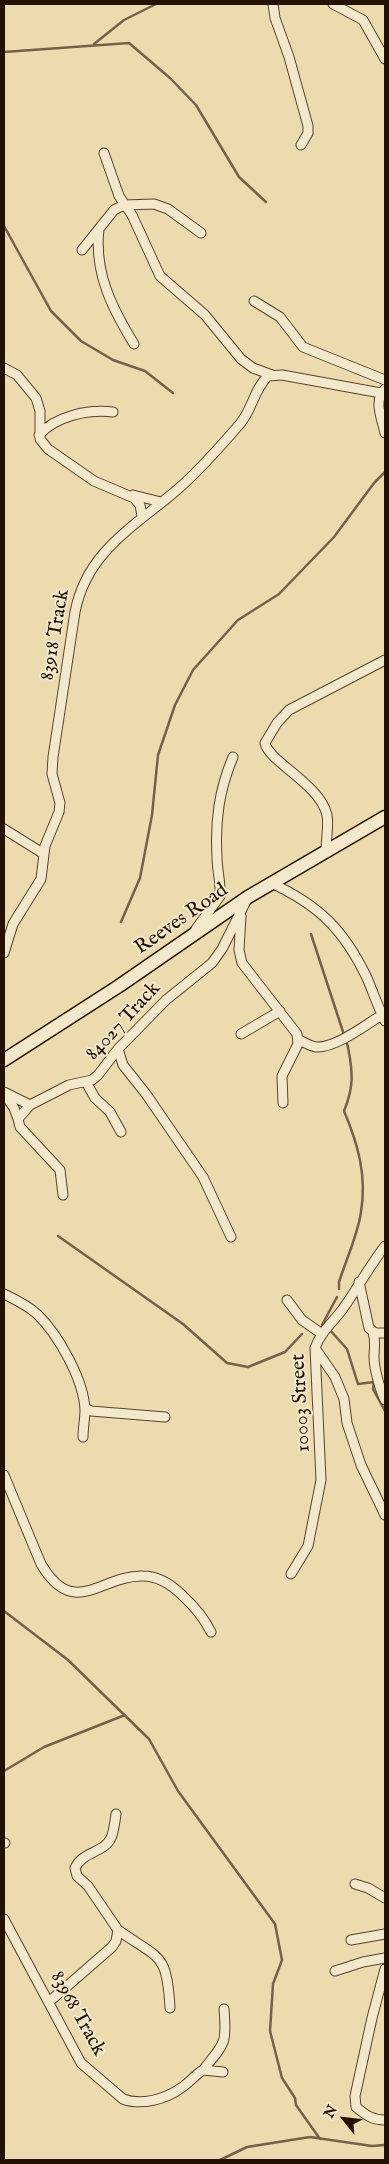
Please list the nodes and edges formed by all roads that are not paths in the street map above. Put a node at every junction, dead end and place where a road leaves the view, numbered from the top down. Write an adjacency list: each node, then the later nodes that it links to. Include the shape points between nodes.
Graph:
1 (273, 4): 4 (street, via 308,126)
2 (334, 4): 3 (street, via 363,20)
3 (385, 59)
4 (301, 145)
5 (104, 152): 6 (street)
6 (124, 205): 7 (street, via 114,210); 8 (street, via 154,204 168,209); 13 (street, via 132,215 160,276 205,315 241,359)
7 (99, 226): 9 (street); 11 (street, via 98,264 104,285 113,310)
8 (201, 233)
9 (82, 250)
10 (254, 300): 14 (street, via 280,317 303,347)
11 (134, 344)
12 (4, 368): 18 (street, via 17,375 36,398 40,411)
13 (272, 375): 15 (street); 20 (street, 83918 Track, via 264,380 241,424)
14 (385, 380)
15 (383, 391): 17 (street, via 378,402)
16 (113, 412): 18 (street, via 93,411 75,415 49,424)
17 (385, 433)
18 (39, 435): 19 (street, via 48,450 70,466)
19 (130, 495): 20 (street); 21 (street, via 138,502)
20 (161, 502): 21 (street, 83918 Track)
21 (142, 516): 27 (street, 83918 Track, via 91,568 80,590 52,765 59,812)
22 (385, 660): 26 (street, via 289,710 265,743 307,784 323,806 327,818)
23 (233, 757): 31 (street, via 217,809 220,896)
24 (385, 817): 26 (street, Reeves Road)
25 (4, 829): 27 (street)
26 (326, 850): 28 (street, Reeves Road)
27 (44, 854): 32 (street, 83918 Track, via 41,879 13,924)
28 (271, 883): 29 (street, Reeves Road); 34 (street, via 308,902 335,927 354,953)
29 (248, 897): 30 (street, 84027 Track); 31 (street, Reeves Road)
30 (242, 910): 33 (street, via 239,956); 37 (street, 84027 Track, via 212,963 166,1000)
31 (193, 934): 38 (street, Reeves Road, via 120,986)
32 (4, 953)
33 (280, 1011): 35 (street); 36 (street)
34 (384, 1018): 36 (street, via 322,1046 312,1046)
35 (241, 1034)
36 (298, 1039): 41 (street, via 296,1050 282,1076)
37 (118, 1049): 39 (street, 84027 Track, via 98,1075); 46 (street, via 123,1065 203,1177)
38 (4, 1060)
39 (86, 1082): 42 (street, 84027 Track, via 69,1085); 44 (street, via 94,1098 110,1112)
40 (4, 1093): 42 (street); 43 (street)
41 (283, 1103)
42 (30, 1105): 43 (street, 84027 Track)
43 (18, 1119): 45 (street, via 20,1127 60,1170)
44 (121, 1132)
45 (63, 1195)
46 (231, 1237)
47 (385, 1246): 48 (street, 10003 Street)
48 (359, 1282): 51 (street, via 367,1320); 53 (street, 10003 Street)
49 (4, 1294): 56 (street, via 24,1304 50,1329 80,1384)
50 (287, 1300): 53 (street, via 302,1320)
51 (373, 1332): 52 (street); 55 (street, via 378,1384)
52 (385, 1333)
53 (322, 1334): 54 (street, 10003 Street)
54 (315, 1348): 60 (street, via 335,1377 344,1399 350,1436); 61 (street, 10003 Street, via 321,1480 308,1546)
55 (385, 1400)
56 (85, 1408): 57 (street); 58 (street)
57 (165, 1417)
58 (83, 1437)
59 (4, 1475): 62 (street, via 41,1564 58,1585 85,1592 136,1576 159,1579 194,1606)
60 (385, 1515)
61 (291, 1574)
62 (211, 1632)
63 (116, 1814): 67 (street, via 112,1837 107,1844 84,1855 75,1868 77,1876 88,1886)
64 (355, 1884): 65 (street)
65 (385, 1898)
66 (4, 1919): 73 (street, 83968 Track)
67 (118, 1930): 73 (street, via 112,1947); 74 (street, via 162,1962 168,1979)
68 (385, 1934): 69 (street)
69 (351, 1940)
70 (385, 1958): 72 (street)
71 (385, 1969): 78 (street, via 355,2096 356,2107 375,2120)
72 (335, 1971)
73 (50, 2001): 76 (street, 83968 Track, via 81,2063 123,2098 130,2101 165,2097 182,2088)
74 (170, 2008)
75 (224, 2009): 76 (street, 83968 Track, via 227,2034 224,2045)
76 (203, 2070): 77 (street)
77 (223, 2072)
78 (385, 2120)

